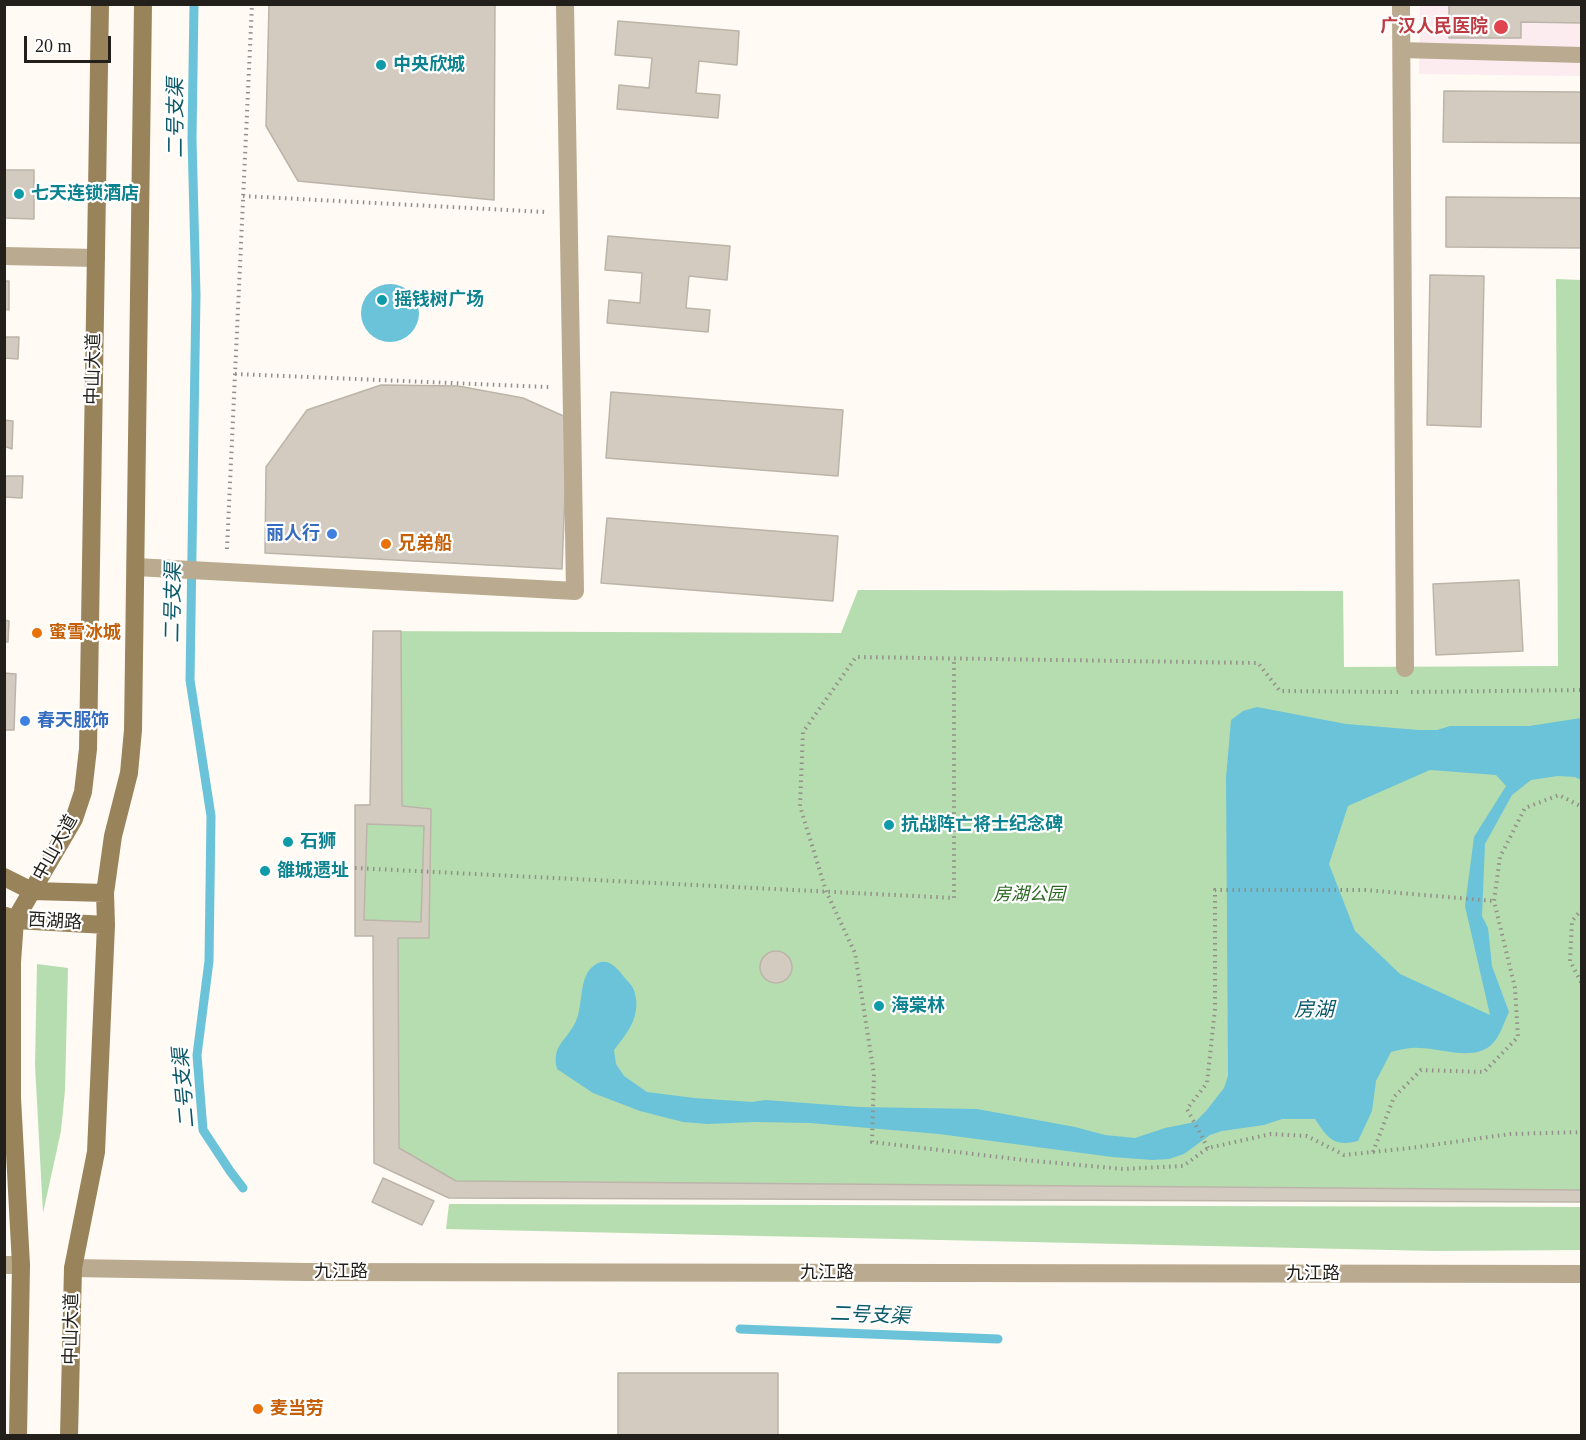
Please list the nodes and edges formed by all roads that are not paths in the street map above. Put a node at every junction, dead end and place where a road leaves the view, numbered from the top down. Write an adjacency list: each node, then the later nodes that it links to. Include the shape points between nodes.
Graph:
1 (100, 4): 8 (main road, 中山大道)
2 (142, 4): 9 (main road, 中山大道)
3 (565, 4): 9 (street, via 575,591)
4 (1401, 4): 5 (street)
5 (1401, 50): 6 (lane); 10 (street)
6 (1581, 56)
7 (4, 256): 8 (street)
8 (96, 258): 12 (main road, 中山大道, via 88,749 83,792 74,819)
9 (136, 567): 13 (main road, 中山大道, via 129,773 112,836)
10 (1405, 668)
11 (4, 878): 12 (main road)
12 (32, 891): 13 (main road); 14 (main road, 中山大道)
13 (105, 893): 15 (main road, 中山大道)
14 (10, 918): 15 (main road, 西湖路); 16 (main road, 中山大道)
15 (106, 925): 17 (main road, 中山大道, via 96,1152)
16 (13, 1265): 19 (main road, 中山大道)
17 (73, 1268): 18 (street, 九江路, via 317,1272); 20 (main road, 中山大道)
18 (1581, 1274)
19 (18, 1436)
20 (69, 1436)

